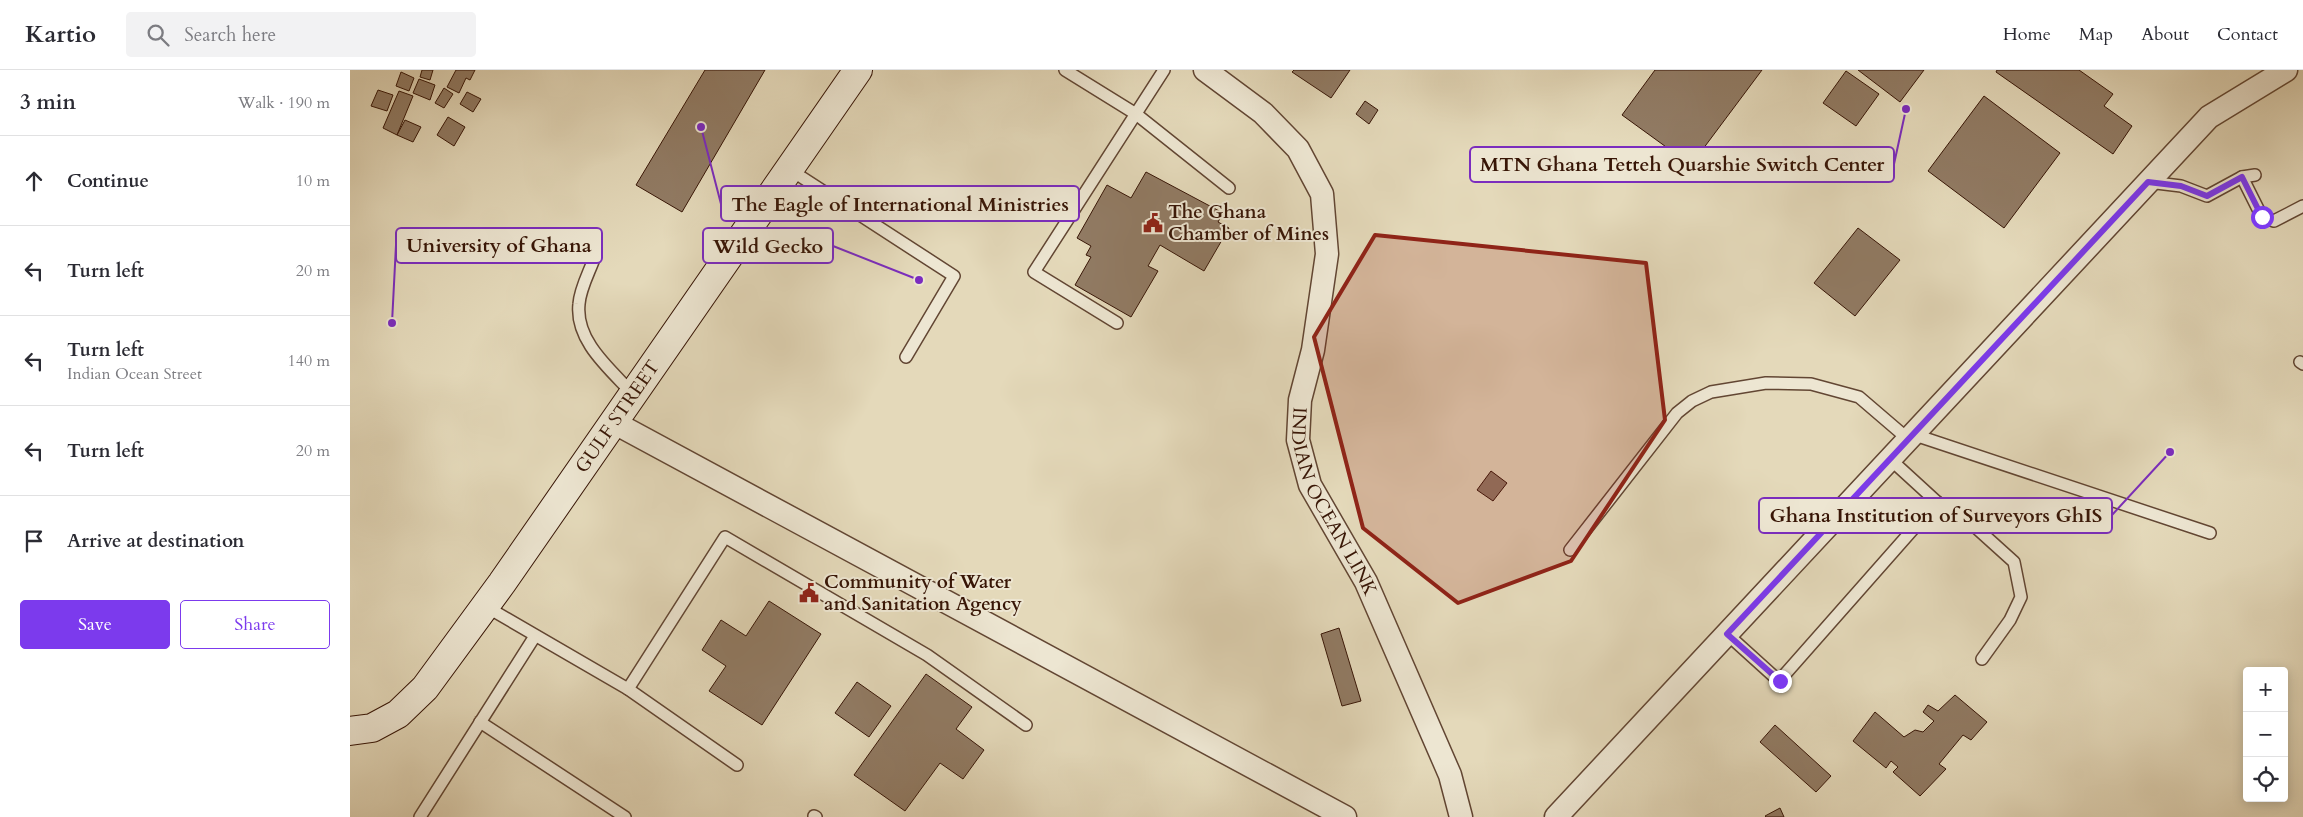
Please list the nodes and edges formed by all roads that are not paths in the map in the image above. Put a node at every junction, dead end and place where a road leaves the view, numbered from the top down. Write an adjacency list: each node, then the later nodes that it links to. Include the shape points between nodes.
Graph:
1 (858, 70): 7 (street, GULF STREET)
2 (1065, 70): 6 (lane)
3 (1164, 70): 6 (lane)
4 (1205, 70): 35 (street, INDIAN OCEAN LINK, via 1263,113 1298,149 1322,194 1327,254 1314,350 1300,400 1298,440 1310,485 1366,582 1450,775)
5 (2286, 70): 10 (street, via 2209,117)
6 (1136, 114): 11 (lane); 14 (lane, via 1034,272)
7 (789, 169): 15 (lane, via 954,276); 16 (street, GULF STREET)
8 (2255, 175): 9 (lane)
9 (2242, 177): 10 (lane, via 2207,196 2181,186); 12 (lane, via 2262,217 2274,221)
10 (2148, 182): 18 (street)
11 (1229, 188)
12 (2303, 206)
13 (595, 256): 16 (lane, via 579,302 578,318 585,338)
14 (1117, 324)
15 (906, 357)
16 (633, 394): 17 (street, GULF STREET)
17 (613, 422): 23 (street, GULF STREET); 34 (street)
18 (1910, 436): 19 (street); 21 (lane); 22 (lane, via 1859,397 1811,384 1766,384 1711,392 1677,412)
19 (1890, 459): 20 (lane); 24 (street)
20 (1937, 502): 24 (lane, via 1780,681); 26 (lane, via 1973,525 2014,562 2021,597 2010,620)
21 (2210, 533)
22 (1570, 550)
23 (485, 606): 25 (lane); 30 (street, GULF STREET, via 424,688 398,714 372,728)
24 (1727, 634): 36 (street)
25 (535, 636): 27 (lane); 28 (lane)
26 (1982, 659)
27 (628, 689): 29 (lane, via 725,537 927,656); 31 (lane)
28 (480, 722): 32 (lane); 33 (lane)
29 (1026, 725)
30 (350, 731)
31 (737, 765)
32 (420, 817)
33 (625, 817)
34 (1345, 817)
35 (1461, 817)
36 (1556, 817)

